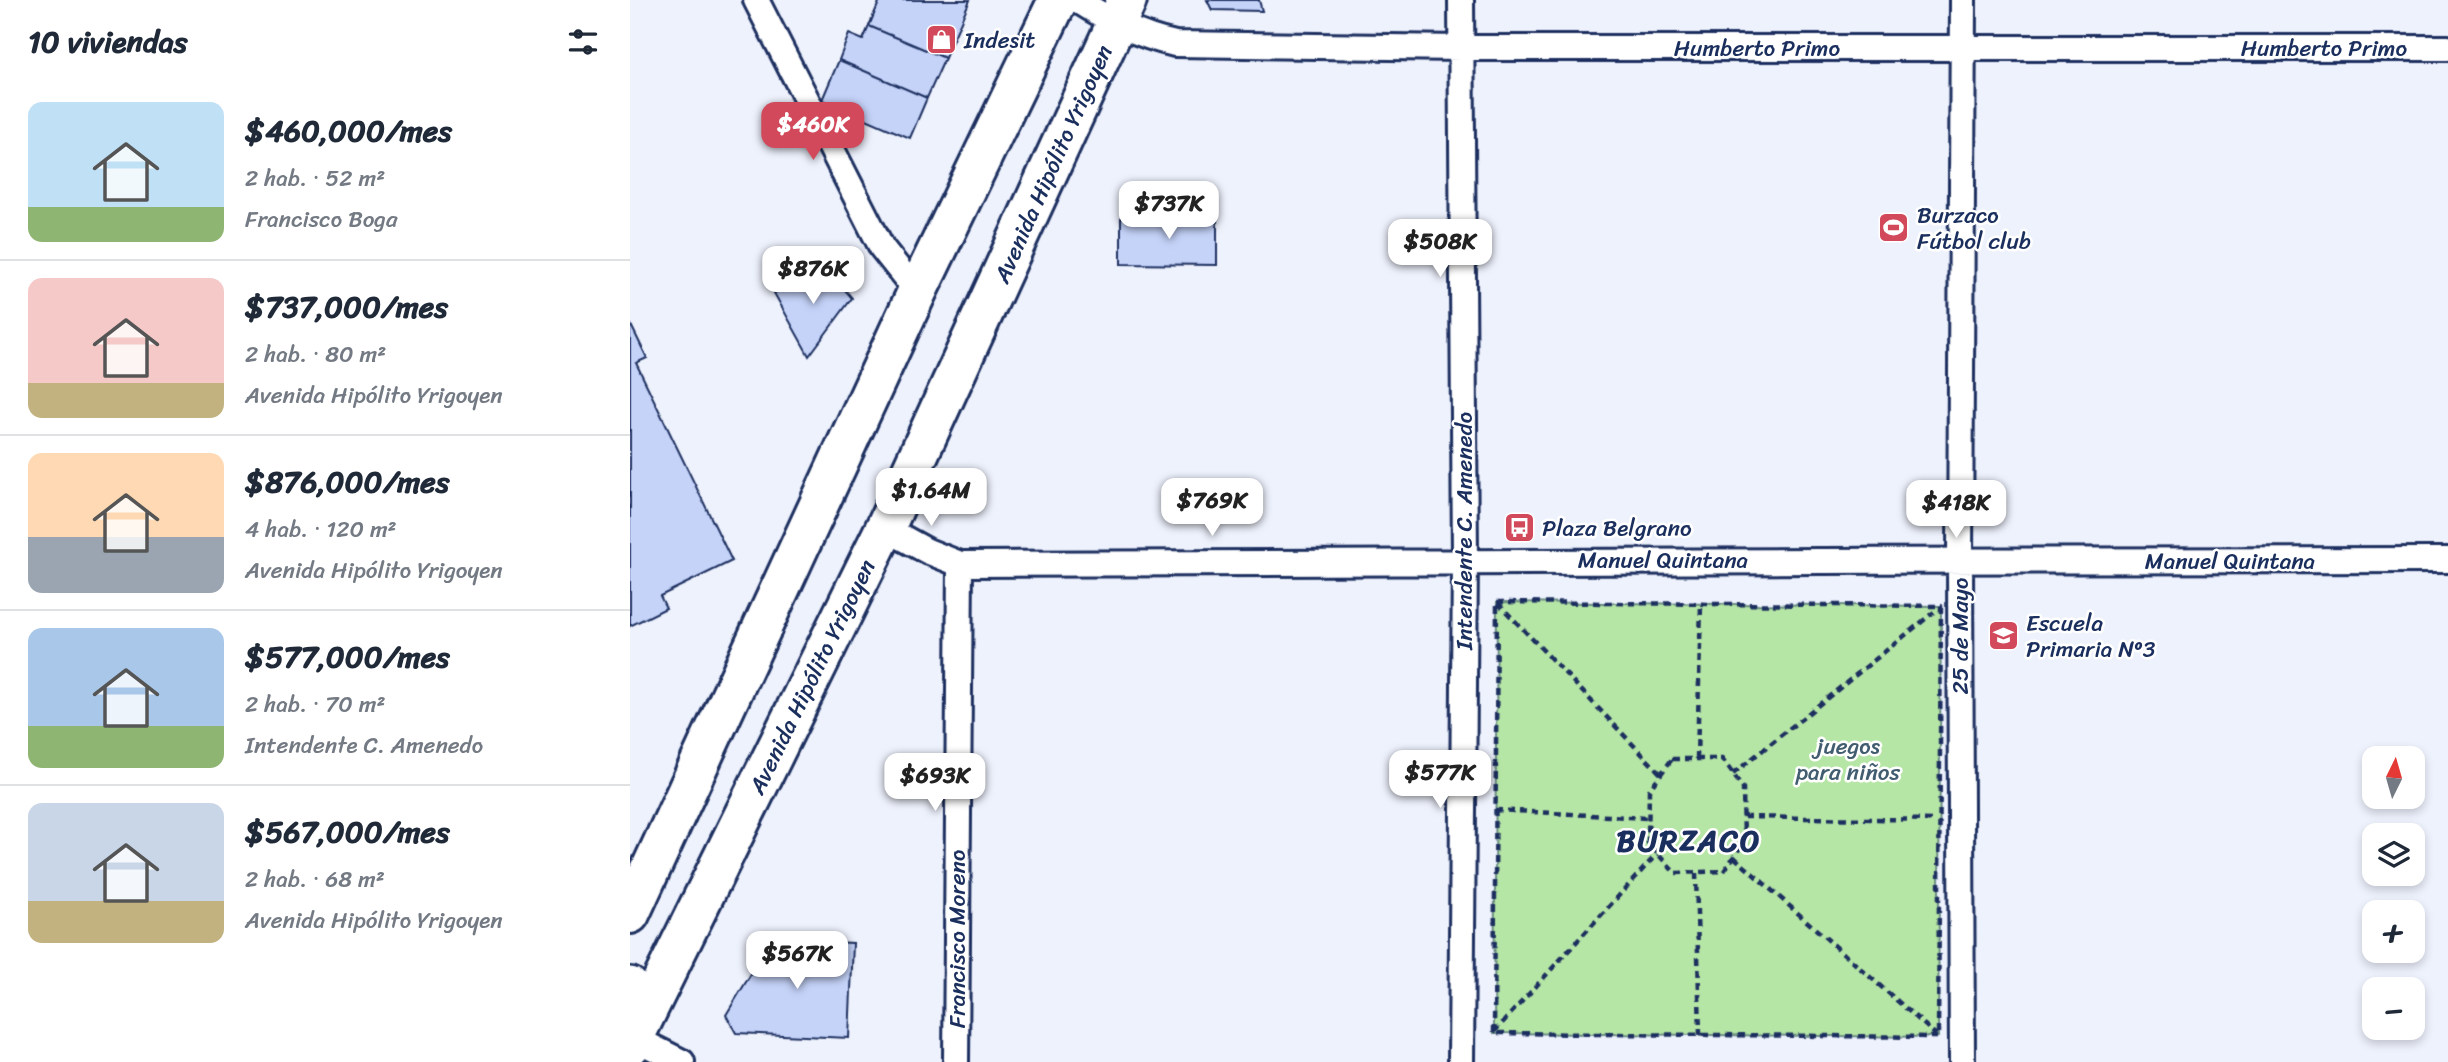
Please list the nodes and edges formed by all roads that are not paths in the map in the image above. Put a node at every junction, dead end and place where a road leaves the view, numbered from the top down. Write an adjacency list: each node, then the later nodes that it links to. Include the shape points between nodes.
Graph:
1 (756, 0): 10 (street, via 882,248)
2 (1058, 0): 10 (main road)
3 (1077, 0): 6 (street, Humberto Primo)
4 (1461, 0): 7 (street, Intendente C. Amenedo)
5 (1963, 0): 8 (street, 25 de Mayo)
6 (1121, 12): 7 (street, Humberto Primo, via 1152,39 1175,44); 11 (main road, Avenida Hipólito Yrigoyen)
7 (1461, 48): 8 (street, Humberto Primo); 12 (street, Intendente C. Amenedo)
8 (1963, 48): 9 (street, Humberto Primo); 14 (street, 25 de Mayo)
9 (2448, 48)
10 (917, 292): 16 (main road)
11 (885, 528): 15 (street, Manuel Quintana); 18 (main road, Avenida Hipólito Yrigoyen)
12 (1465, 559): 14 (street, Manuel Quintana); 15 (street, Manuel Quintana); 21 (street, Intendente C. Amenedo)
13 (2448, 560): 14 (street, Manuel Quintana)
14 (1960, 562): 22 (street, 25 de Mayo)
15 (960, 564): 20 (street, Francisco Moreno)
16 (630, 914)
17 (630, 985): 18 (street)
18 (632, 1039): 19 (street)
19 (682, 1062)
20 (956, 1062)
21 (1461, 1062)
22 (1962, 1062)

